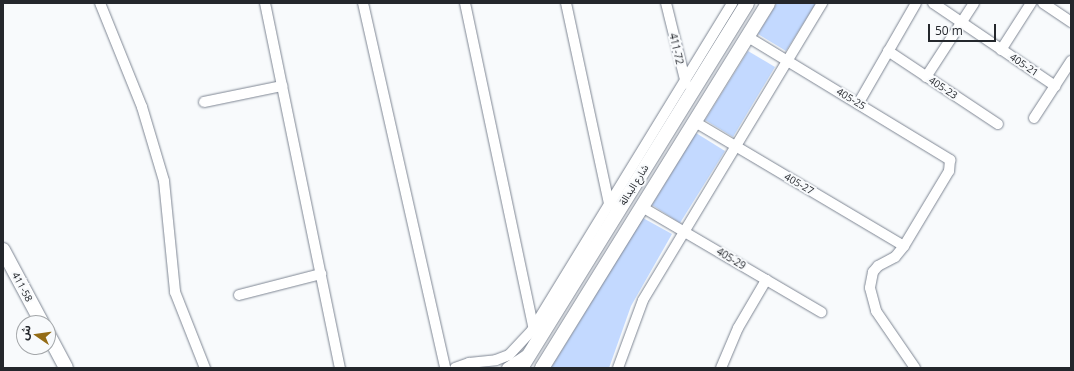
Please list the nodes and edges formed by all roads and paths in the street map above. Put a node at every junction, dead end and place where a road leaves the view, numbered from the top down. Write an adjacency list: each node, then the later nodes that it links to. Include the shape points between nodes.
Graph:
1 (100, 3): 48 (street, via 142,107 164,181 175,292)
2 (264, 3): 24 (street)
3 (363, 3): 50 (street)
4 (465, 3): 44 (street)
5 (566, 3): 33 (street)
6 (666, 3): 25 (street, 411-72)
7 (732, 3): 25 (street)
8 (747, 3): 25 (main road, شارع البدالة)
9 (768, 3): 18 (main road, شارع البدالة)
10 (822, 3): 21 (street)
11 (916, 3): 20 (street)
12 (933, 3): 16 (street, 405-21)
13 (974, 3): 16 (street)
14 (1031, 3): 19 (street)
15 (1043, 3): 17 (street)
16 (961, 22): 19 (street, 405-21); 23 (street)
17 (1071, 22)
18 (748, 37): 21 (street, 405-25); 30 (main road, شارع البدالة)
19 (1001, 50): 26 (street, 405-21)
20 (888, 52): 23 (street, 405-23); 28 (street)
21 (788, 61): 28 (street, 405-25); 32 (street)
22 (1071, 61): 26 (street)
23 (926, 77): 31 (street, 405-23)
24 (282, 86): 27 (street); 39 (street)
25 (689, 86): 33 (main road, شارع البدالة)
26 (1055, 86): 29 (street)
27 (204, 102)
28 (858, 104): 37 (street, 405-25, via 950,160 951,164)
29 (1034, 118)
30 (694, 122): 32 (street, 405-27); 34 (main road, شارع البدالة)
31 (998, 124)
32 (735, 146): 36 (street); 37 (street, 405-27)
33 (614, 206): 35 (main road); 44 (main road, شارع البدالة)
34 (642, 206): 35 (main road, شارع البدالة); 36 (street, 405-29)
35 (634, 219): 54 (main road, شارع البدالة)
36 (683, 230): 40 (street, 405-29); 55 (street, via 643,300)
37 (904, 246): 57 (street, via 895,257 878,266 870,288 876,311)
38 (3, 250): 43 (main road, 411-58)
39 (320, 274): 41 (street); 49 (street)
40 (766, 280): 42 (street, 405-29); 56 (street, via 738,328)
41 (239, 294)
42 (821, 312)
43 (38, 315)
44 (536, 333): 46 (main road, شارع البدالة); 51 (street, via 509,355)
45 (56, 349): 47 (main road)
46 (531, 351): 52 (street); 53 (main road, شارع البدالة)
47 (66, 368)
48 (205, 368)
49 (340, 368)
50 (445, 368)
51 (455, 368)
52 (507, 368)
53 (521, 368)
54 (542, 368)
55 (618, 368)
56 (721, 368)
57 (915, 368)

